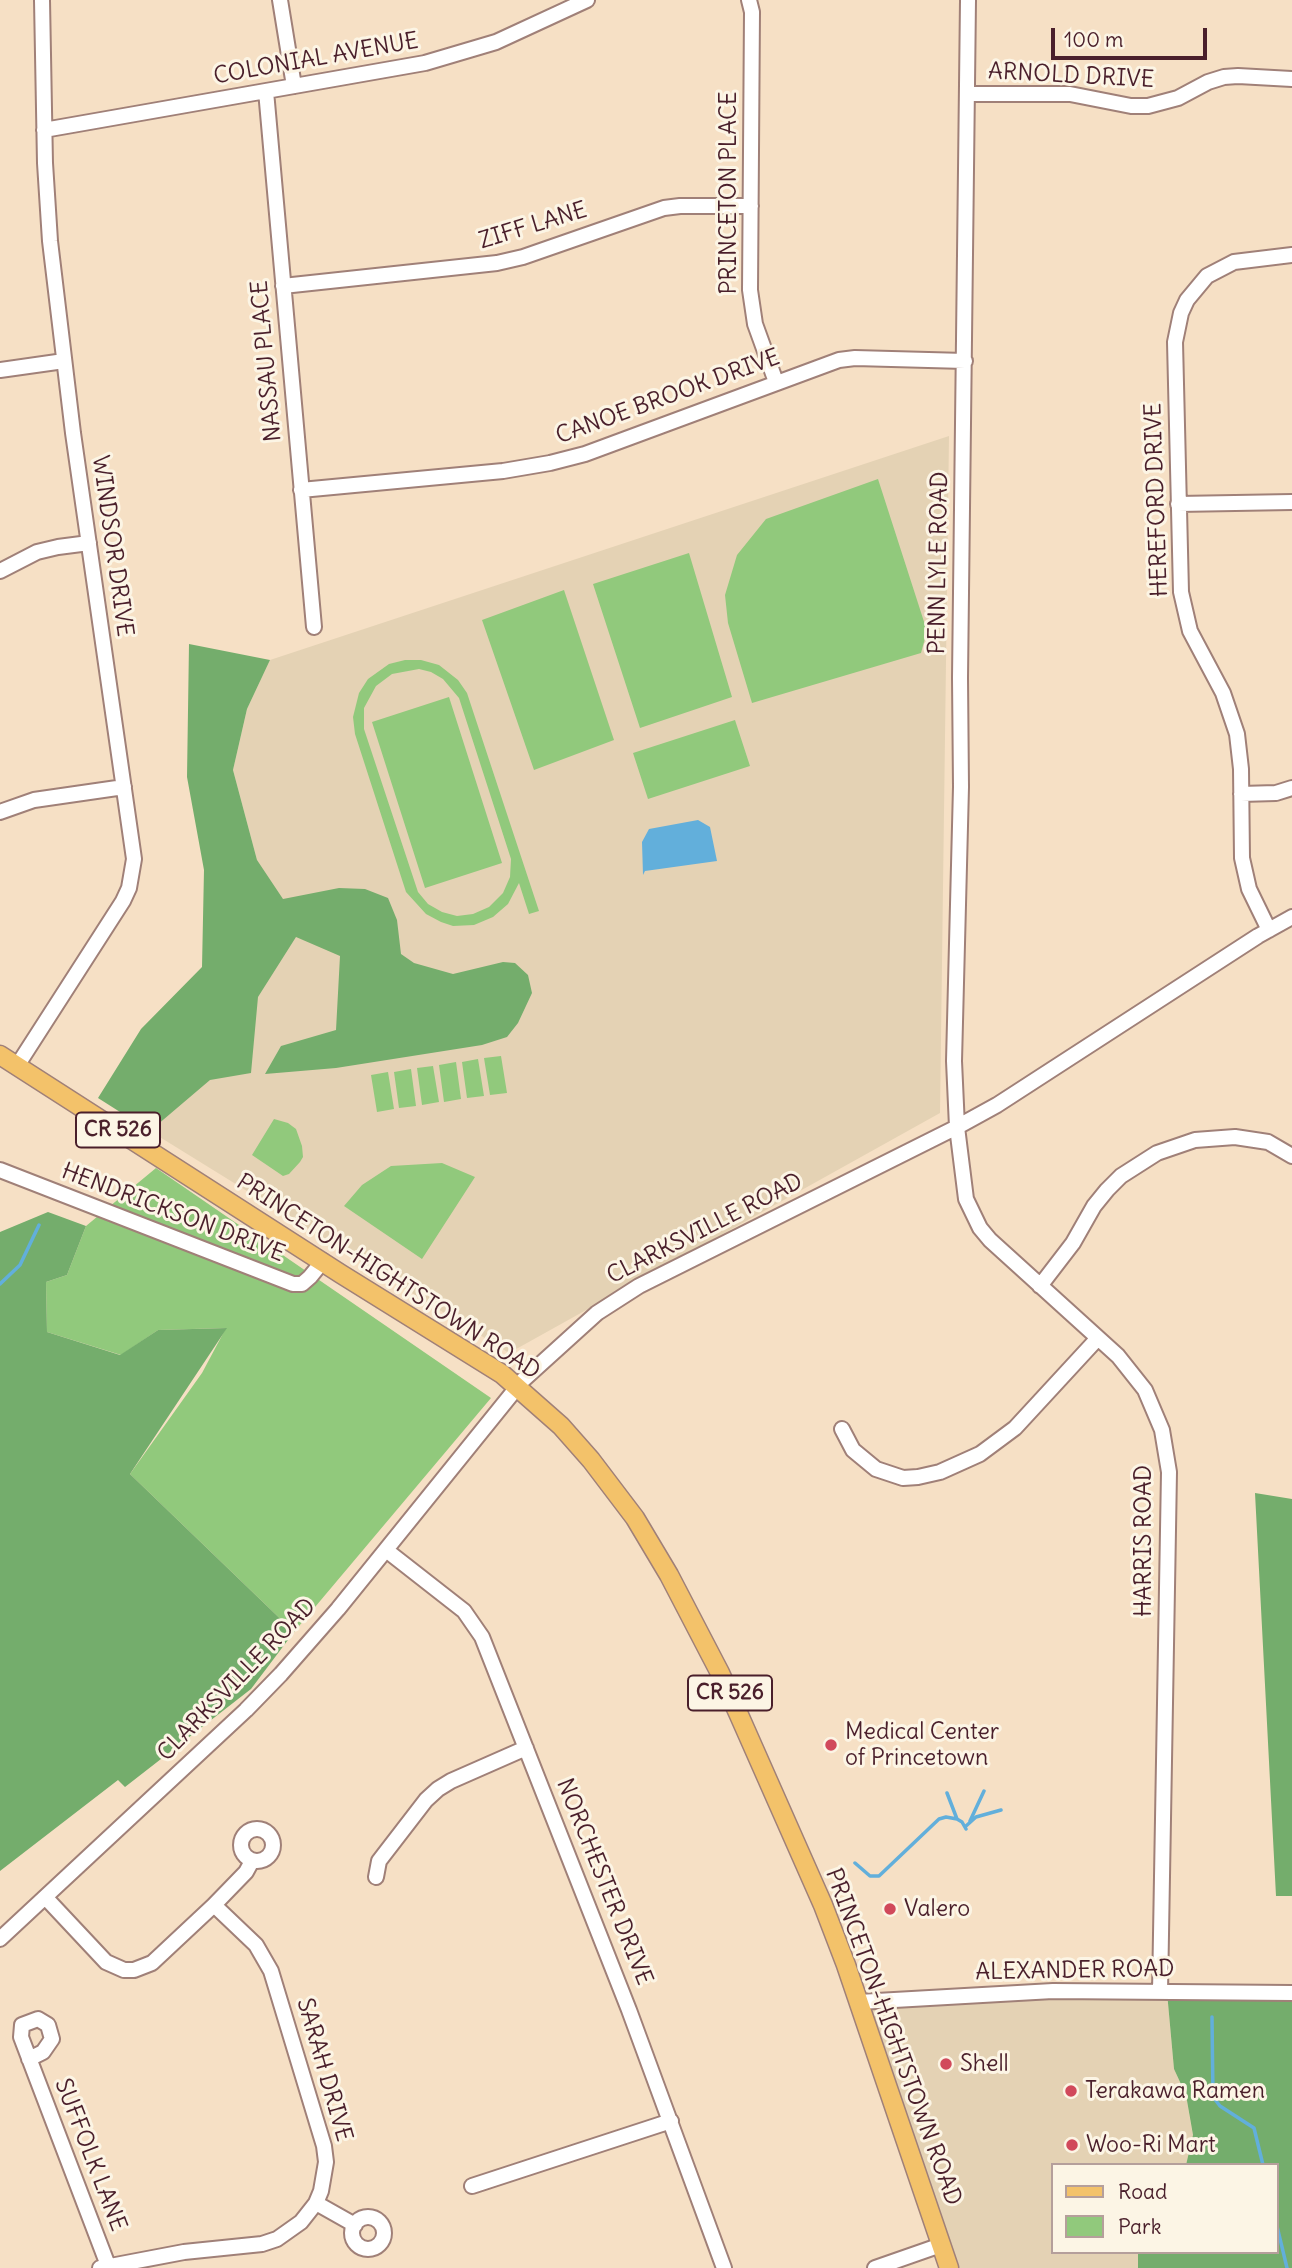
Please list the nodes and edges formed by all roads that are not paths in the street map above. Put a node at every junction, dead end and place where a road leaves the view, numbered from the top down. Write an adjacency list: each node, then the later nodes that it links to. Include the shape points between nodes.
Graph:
1 (42, 0): 10 (street, WINDSOR DRIVE)
2 (280, 0): 7 (street)
3 (587, 0): 7 (street, COLONIAL AVENUE, via 529,29 462,54)
4 (750, 0): 11 (street, PRINCETON PLACE)
5 (968, 0): 9 (street, PENN LYLE ROAD)
6 (1292, 79): 9 (street, ARNOLD DRIVE, via 1224,77 1148,106 1070,94)
7 (294, 86): 8 (street, COLONIAL AVENUE)
8 (266, 91): 10 (street, COLONIAL AVENUE); 13 (street, NASSAU PLACE)
9 (968, 94): 15 (street, PENN LYLE ROAD)
10 (44, 130): 14 (street, WINDSOR DRIVE, via 50,241)
11 (751, 206): 13 (street, ZIFF LANE, via 664,208 497,263); 17 (street, PRINCETON PLACE, via 751,306)
12 (1292, 255): 20 (street, HEREFORD DRIVE, via 1248,258 1220,268 1196,287 1181,313 1175,342)
13 (283, 286): 18 (street, NASSAU PLACE)
14 (64, 361): 16 (street); 21 (street, WINDSOR DRIVE)
15 (965, 361): 17 (street, CANOE BROOK DRIVE, via 855,358 826,363); 32 (street, PENN LYLE ROAD, via 954,1061)
16 (0, 370)
17 (776, 382): 18 (street, CANOE BROOK DRIVE, via 550,463)
18 (301, 490): 23 (street, NASSAU PLACE)
19 (1292, 502): 20 (street)
20 (1178, 504): 26 (street, HEREFORD DRIVE, via 1184,612 1230,711 1240,753)
21 (89, 543): 22 (street, via 37,552); 24 (street, WINDSOR DRIVE)
22 (0, 571)
23 (314, 627)
24 (124, 787): 27 (street, via 34,800); 31 (street, WINDSOR DRIVE, via 134,859 129,887)
25 (1292, 788): 26 (street)
26 (1241, 794): 29 (street, HEREFORD DRIVE, via 1244,875)
27 (0, 812)
28 (1292, 917): 29 (street, CLARKSVILLE ROAD)
29 (1269, 930): 32 (street, CLARKSVILLE ROAD)
30 (0, 1055): 31 (main road, PRINCETON-HIGHTSTOWN ROAD / CR 526)
31 (17, 1066): 35 (main road, PRINCETON-HIGHTSTOWN ROAD / CR 526)
32 (957, 1127): 36 (street, HARRIS ROAD, via 972,1215 990,1240); 38 (street, CLARKSVILLE ROAD, via 639,1286 597,1313)
33 (1292, 1156): 36 (street, via 1268,1142 1235,1137 1195,1140 1157,1153 1107,1190)
34 (0, 1170): 35 (street, HENDRICKSON DRIVE, via 293,1284 310,1278)
35 (323, 1261): 38 (main road, PRINCETON-HIGHTSTOWN ROAD / CR 526)
36 (1040, 1286): 37 (street, HARRIS ROAD)
37 (1098, 1338): 39 (street, via 1015,1428 980,1454 950,1468 918,1477 890,1475 863,1460); 47 (street, HARRIS ROAD, via 1145,1390 1162,1430 1169,1472)
38 (517, 1387): 40 (street, CLARKSVILLE ROAD); 49 (main road, PRINCETON-HIGHTSTOWN ROAD / CR 526, via 591,1460 635,1518 669,1575 730,1694 823,1905)
39 (842, 1429)
40 (386, 1550): 41 (street, NORCHESTER DRIVE, via 474,1624); 44 (street, CLARKSVILLE ROAD, via 246,1710)
41 (526, 1748): 43 (street, via 438,1789 379,1861); 51 (street, NORCHESTER DRIVE)
42 (252, 1861): 45 (street)
43 (376, 1877)
44 (46, 1898): 45 (street, via 106,1962 124,1970 152,1964); 46 (street, CLARKSVILLE ROAD)
45 (214, 1905): 53 (street, SARAH DRIVE, via 256,1945 271,1972 324,2146 325,2176)
46 (0, 1939)
47 (1160, 1992): 48 (street, ALEXANDER ROAD); 49 (street, ALEXANDER ROAD, via 1036,1992)
48 (1292, 1993)
49 (859, 2002): 55 (main road, PRINCETON-HIGHTSTOWN ROAD / CR 526)
50 (29, 2059): 50 (street, SUFFOLK LANE, via 22,2025 38,2019 48,2025 52,2039 43,2052); 56 (street, SUFFOLK LANE)
51 (671, 2121): 52 (street); 57 (street, NORCHESTER DRIVE)
52 (472, 2186)
53 (316, 2203): 54 (street); 56 (street, SARAH DRIVE, via 290,2231 262,2244)
54 (355, 2225)
55 (941, 2245): 58 (street); 59 (main road, PRINCETON-HIGHTSTOWN ROAD / CR 526)
56 (105, 2267)
57 (724, 2268)
58 (875, 2268)
59 (948, 2268)

